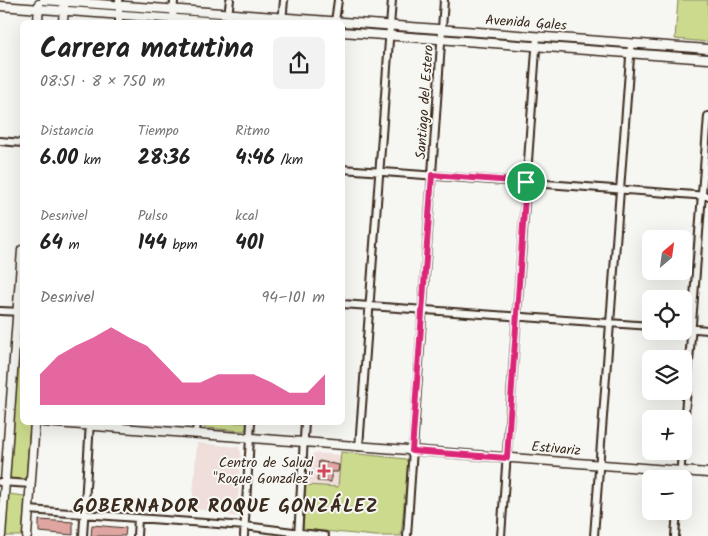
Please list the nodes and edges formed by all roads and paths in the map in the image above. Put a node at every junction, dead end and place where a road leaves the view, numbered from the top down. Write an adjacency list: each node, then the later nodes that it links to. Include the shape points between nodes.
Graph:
1 (40, 0): 12 (street)
2 (44, 0): 9 (street, Avenida Gales)
3 (174, 0): 13 (street)
4 (230, 0): 15 (street)
5 (284, 0): 22 (street)
6 (338, 0): 23 (street)
7 (392, 0): 25 (street)
8 (444, 0): 26 (street, Santiago del Estero)
9 (65, 1): 10 (street, Avenida Gales); 14 (street)
10 (119, 3): 13 (street, Avenida Gales); 16 (street)
11 (0, 6): 12 (street)
12 (39, 10): 14 (street); 17 (street)
13 (173, 10): 15 (street, Avenida Gales); 20 (street)
14 (64, 11): 16 (street); 18 (street)
15 (228, 14): 21 (street); 22 (street, Avenida Gales)
16 (119, 19): 19 (street)
17 (38, 20)
18 (63, 20)
19 (146, 20)
20 (173, 20)
21 (226, 20)
22 (283, 20)
23 (336, 20)
24 (345, 22): 25 (street, Avenida Gales)
25 (390, 25): 26 (street, Avenida Gales); 28 (street)
26 (442, 29): 29 (street, Avenida Gales); 30 (street, Santiago del Estero)
27 (345, 32): 28 (street, Avenida Gales)
28 (389, 35): 30 (street, Avenida Gales); 40 (street)
29 (537, 36): 31 (street, Avenida Gales); 32 (street)
30 (442, 38): 32 (street, Avenida Gales); 41 (street, Santiago del Estero)
31 (631, 44): 33 (street, Avenida Gales); 34 (street)
32 (537, 46): 34 (street, Avenida Gales); 42 (street)
33 (708, 49)
34 (630, 54): 35 (street, Avenida Gales); 43 (street)
35 (708, 59)
36 (708, 116): 44 (street)
37 (0, 141): 38 (street)
38 (20, 144)
39 (345, 169): 40 (street)
40 (380, 172): 41 (street); 47 (street)
41 (432, 175): 42 (street); 49 (street, Santiago del Estero)
42 (526, 182): 43 (street); 51 (street)
43 (619, 189): 44 (street); 52 (street)
44 (705, 196): 45 (street)
45 (692, 292)
46 (345, 304): 47 (street)
47 (370, 306): 49 (street); 68 (street)
48 (0, 310): 50 (street)
49 (422, 310): 51 (street); 69 (street, Santiago del Estero)
50 (20, 312): 75 (street)
51 (517, 316): 52 (street); 70 (street)
52 (610, 323): 53 (street); 71 (street)
53 (642, 325)
54 (692, 329): 55 (street)
55 (708, 330)
56 (687, 340): 57 (street)
57 (684, 410)
58 (35, 425): 76 (street)
59 (89, 425): 78 (street)
60 (116, 425): 64 (street, Estivariz)
61 (197, 425): 65 (street)
62 (251, 425): 66 (street)
63 (306, 425): 67 (street)
64 (143, 426): 65 (street, Estivariz)
65 (196, 433): 66 (street, Estivariz)
66 (250, 438): 67 (street, Estivariz); 81 (street)
67 (304, 442): 68 (street, Estivariz); 82 (street)
68 (359, 447): 69 (street, Estivariz)
69 (412, 451): 70 (street, Estivariz); 89 (street, Santiago del Estero)
70 (507, 458): 71 (street, Estivariz); 90 (street)
71 (600, 465): 72 (street, Estivariz); 91 (street)
72 (642, 470)
73 (708, 473): 74 (street, Estivariz)
74 (692, 474)
75 (3, 482): 76 (street); 83 (street)
76 (31, 484): 77 (street)
77 (29, 510): 78 (street); 84 (street)
78 (84, 514): 79 (street); 85 (street)
79 (138, 518): 81 (street); 86 (street)
80 (676, 520): 92 (street)
81 (245, 526): 82 (street); 87 (street)
82 (298, 535): 88 (street)
83 (1, 536)
84 (27, 536)
85 (82, 536)
86 (137, 536)
87 (244, 536)
88 (325, 536)
89 (407, 536)
90 (501, 536)
91 (594, 536)
92 (675, 536)

